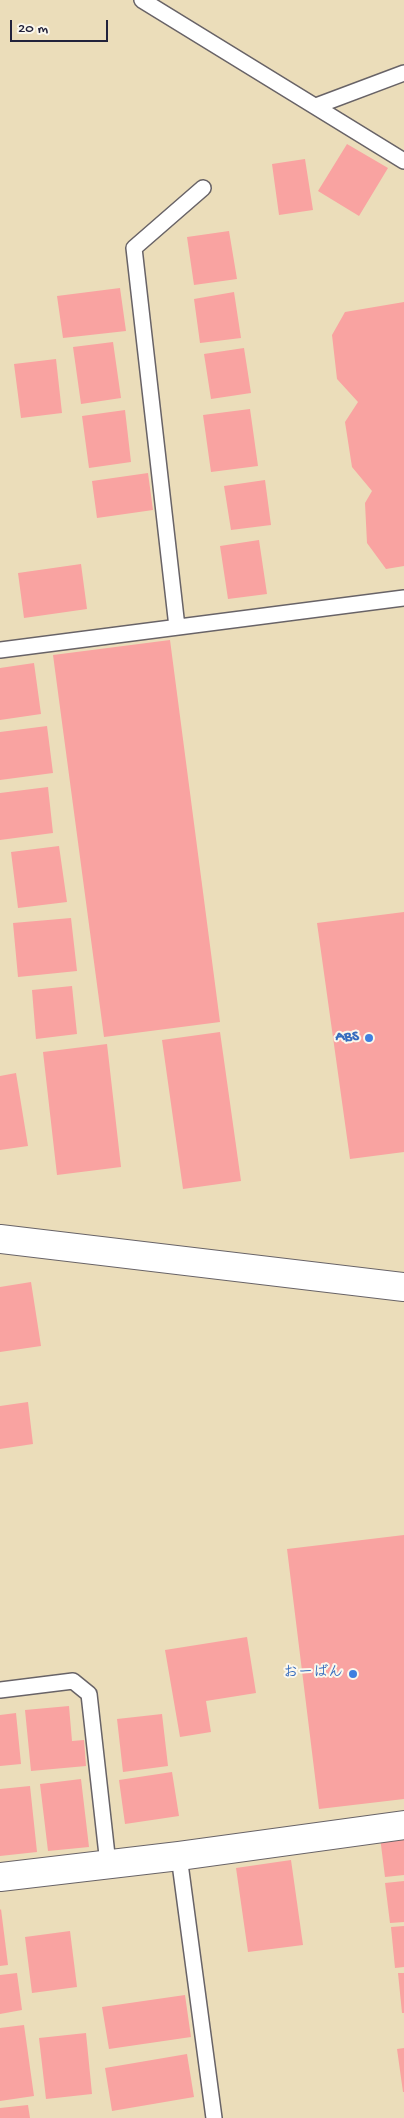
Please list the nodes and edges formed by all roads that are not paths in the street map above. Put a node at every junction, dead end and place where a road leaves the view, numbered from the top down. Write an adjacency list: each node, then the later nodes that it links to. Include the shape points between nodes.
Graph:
1 (142, 0): 3 (lane)
2 (404, 73): 3 (lane)
3 (316, 106): 4 (lane)
4 (404, 161)
5 (203, 188): 7 (lane, via 134,248)
6 (404, 598): 7 (lane)
7 (177, 627): 8 (lane)
8 (0, 650)
9 (0, 1239): 10 (street)
10 (404, 1287)
11 (0, 1690): 14 (lane, via 73,1681 89,1694)
12 (404, 1825): 13 (street)
13 (179, 1856): 14 (street); 16 (lane)
14 (108, 1864): 15 (street)
15 (0, 1877)
16 (214, 2118)

